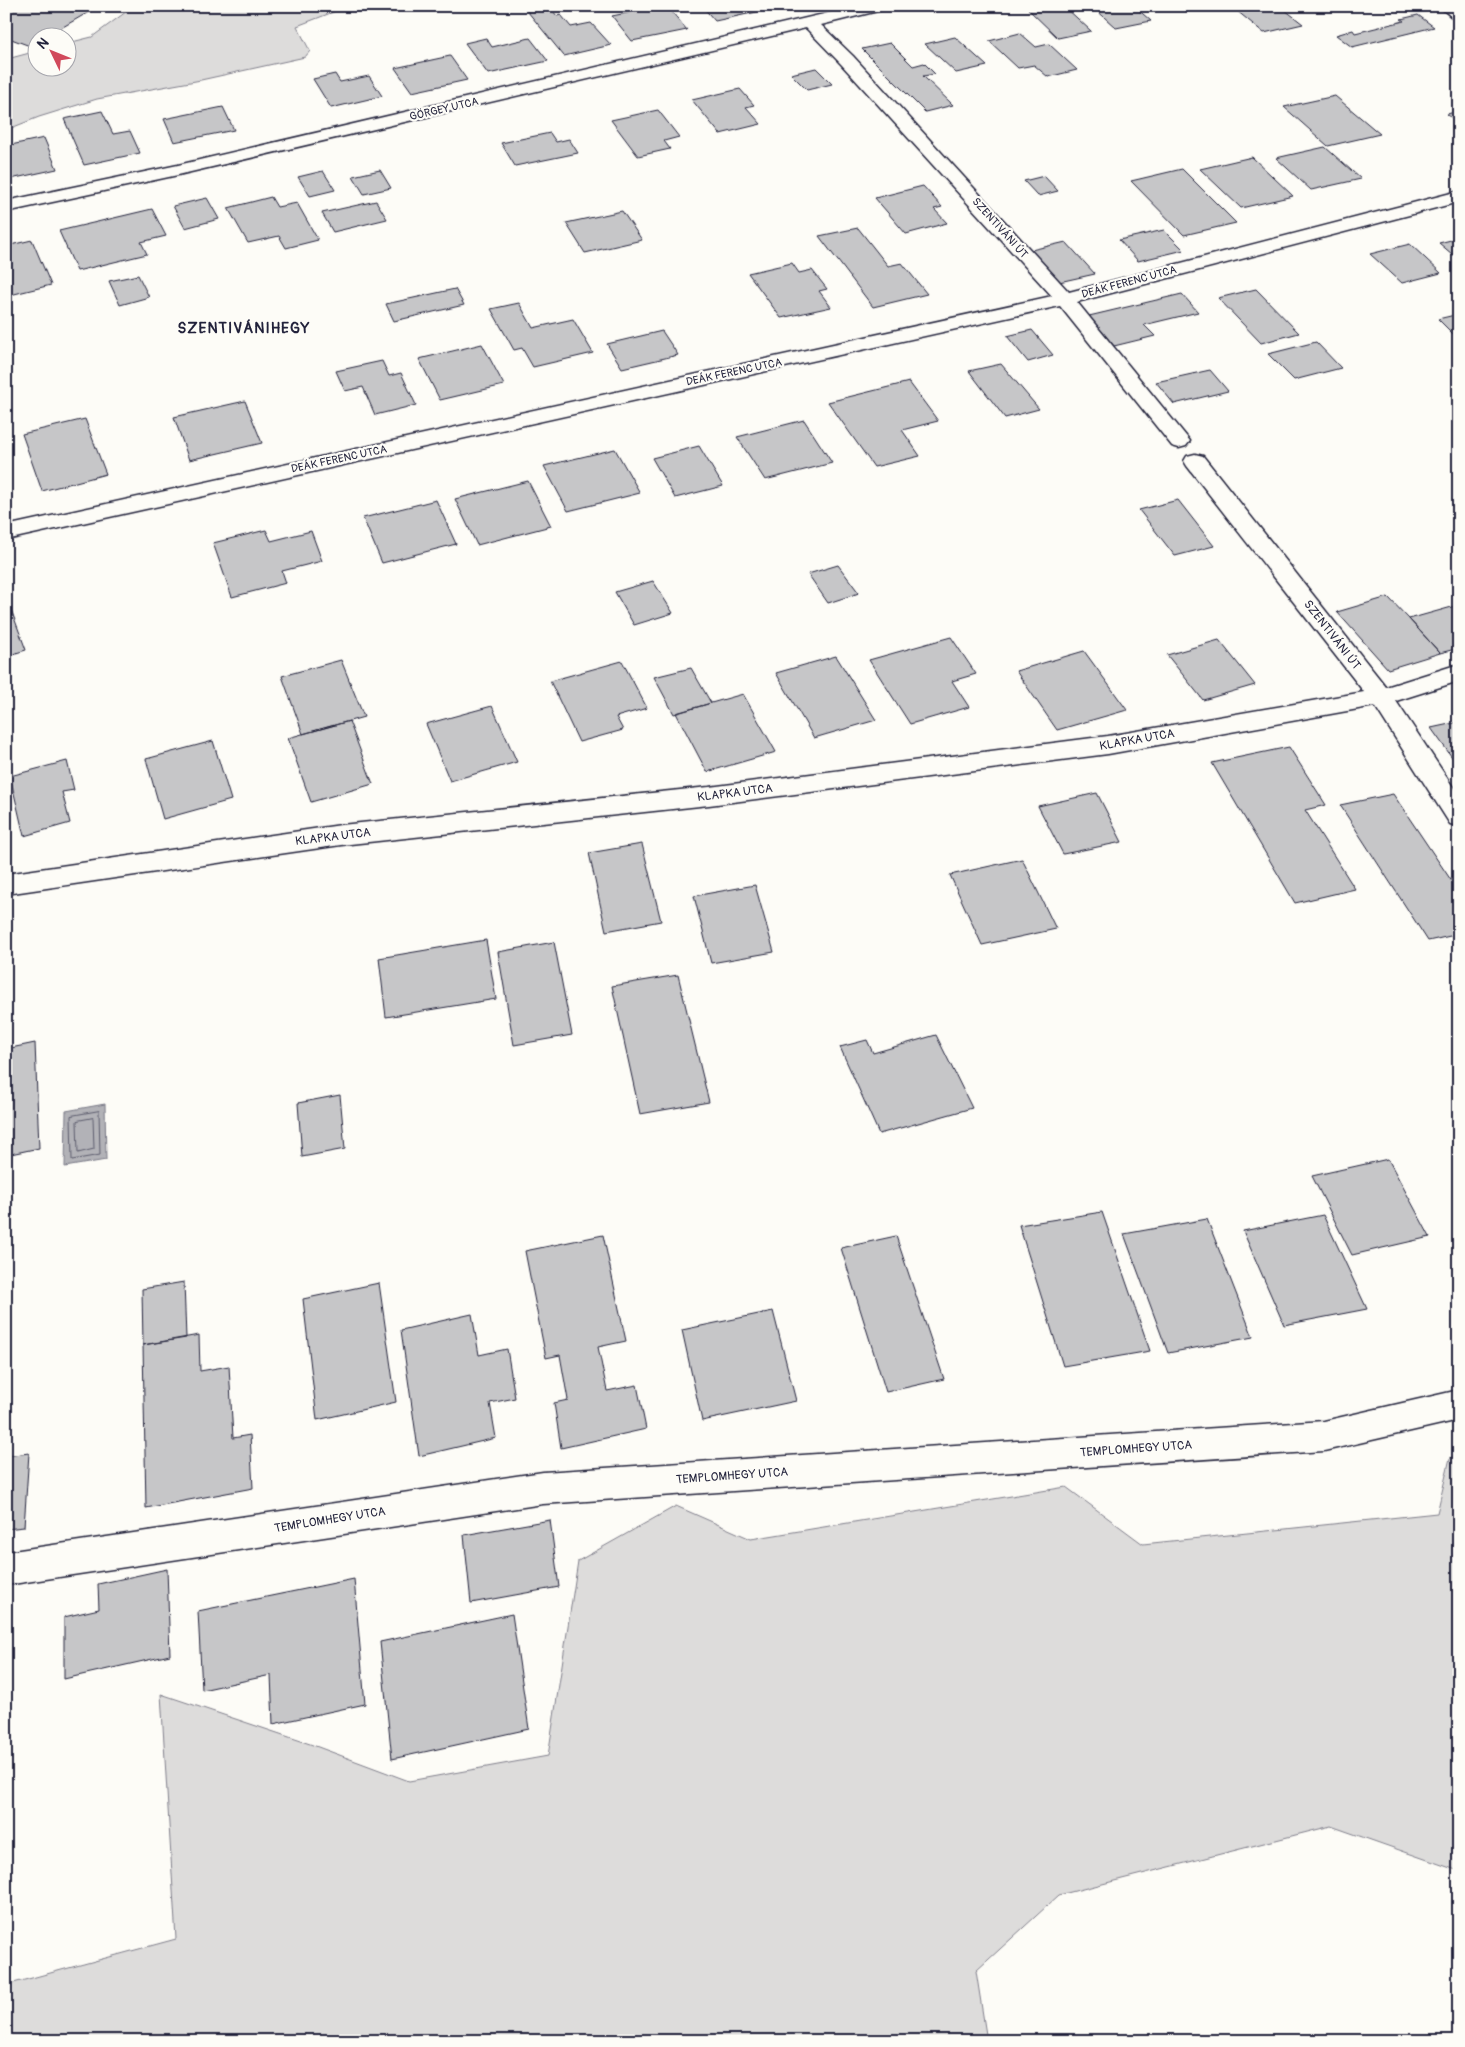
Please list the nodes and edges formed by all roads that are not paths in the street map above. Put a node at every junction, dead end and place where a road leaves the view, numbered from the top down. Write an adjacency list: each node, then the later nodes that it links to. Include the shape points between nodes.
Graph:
1 (880, 6): 4 (street, GÖRGEY UTCA)
2 (1447, 6): 3 (street)
3 (1459, 15)
4 (811, 24): 6 (street, GÖRGEY UTCA); 7 (street, SZENTIVÁNI ÚT)
5 (1459, 196): 7 (street, DEÁK FERENC UTCA)
6 (6, 207)
7 (1064, 299): 8 (street, SZENTIVÁNI ÚT); 10 (street, DEÁK FERENC UTCA)
8 (1178, 441)
9 (1195, 461): 12 (street, SZENTIVÁNI ÚT)
10 (6, 533)
11 (1459, 672): 12 (street, KLAPKA UTCA)
12 (1380, 697): 13 (street, SZENTIVÁNI ÚT); 14 (street, KLAPKA UTCA, via 1108,745 709,796 341,835)
13 (1459, 816)
14 (6, 884)
15 (1459, 1405): 16 (street, TEMPLOMHEGY UTCA, via 1324,1436 542,1488)
16 (6, 1569)

